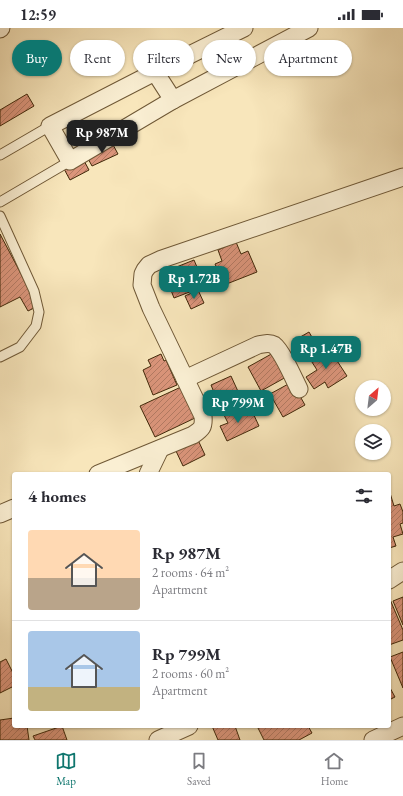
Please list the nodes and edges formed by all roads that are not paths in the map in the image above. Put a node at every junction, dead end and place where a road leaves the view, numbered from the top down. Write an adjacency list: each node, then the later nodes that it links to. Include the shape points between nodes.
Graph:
1 (244, 28): 3 (street)
2 (309, 28): 6 (street)
3 (194, 53)
4 (147, 76): 7 (street)
5 (158, 76): 6 (street)
6 (173, 100): 9 (street)
7 (50, 126): 8 (lane); 9 (street)
8 (0, 155)
9 (70, 161): 11 (lane)
10 (403, 177): 14 (street, via 149,265 143,274 142,286)
11 (0, 202)
12 (0, 216): 13 (lane, via 34,291 40,312 36,326 20,347)
13 (0, 357)
14 (185, 380): 15 (street, via 266,343 280,352); 16 (street, via 203,416 204,425 193,435)
15 (300, 389)
16 (160, 449): 17 (street); 18 (street)
17 (103, 472)
18 (149, 472)
19 (12, 509): 20 (street)
20 (0, 514)
21 (403, 572): 22 (street)
22 (391, 579)
23 (403, 726): 26 (street)
24 (190, 731): 25 (street)
25 (158, 740)
26 (373, 740)

